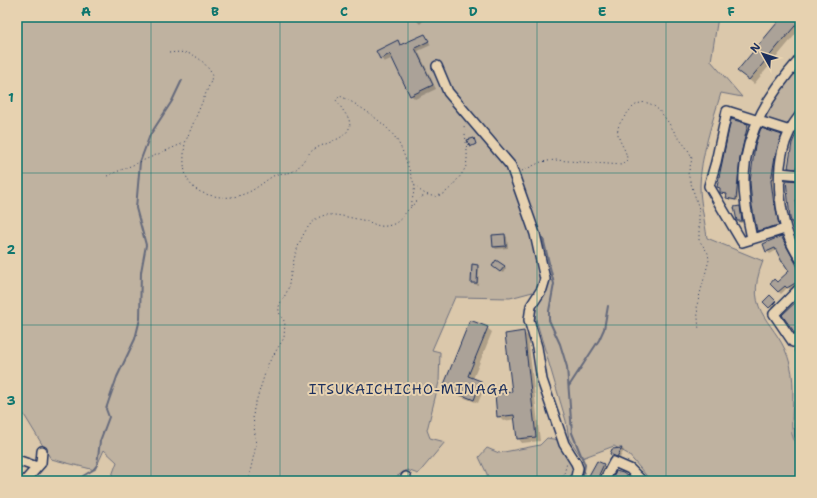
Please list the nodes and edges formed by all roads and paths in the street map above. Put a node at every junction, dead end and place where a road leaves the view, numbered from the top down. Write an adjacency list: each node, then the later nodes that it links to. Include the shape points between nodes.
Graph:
1 (169, 53): 8 (path, via 181,51 194,55 212,74)
2 (800, 59): 5 (street, via 774,91)
3 (436, 66): 10 (street, via 448,92 511,166)
4 (800, 115): 7 (street)
5 (757, 121): 7 (street); 17 (street, via 744,175 746,208); 17 (street, via 727,111 710,186 742,242)
6 (464, 125): 14 (path, via 467,156 462,174 444,194)
7 (790, 131): 9 (street, via 783,151)
8 (185, 143): 12 (path); 13 (path, via 186,171 194,190 218,197 245,194 277,174 294,171 312,151 345,135 350,126 349,119 336,100 340,96 364,110 391,132 400,145)
9 (780, 173): 11 (street); 16 (street)
10 (514, 175): 20 (path, via 547,160 622,166 627,156 619,141 619,124 633,107 641,103 654,106 660,111 668,118 692,159 688,178 700,209 699,240 708,253 709,260 697,305); 23 (street, via 535,234 545,279 542,289 530,306 529,320 537,347 542,380 560,433)
11 (800, 175)
12 (107, 176)
13 (415, 186): 14 (path); 15 (path)
14 (424, 195): 15 (path)
15 (411, 207): 27 (path, via 397,222 381,226 364,220 327,215 320,217 304,234 291,266 288,289 279,304 279,313 285,322 284,338 268,364 252,416 256,445)
16 (785, 230): 17 (street); 18 (street)
17 (752, 239)
18 (800, 258)
19 (800, 288): 21 (street, via 774,314 793,342)
20 (699, 331)
21 (800, 336)
22 (42, 450): 25 (street, via 42,459)
23 (569, 451): 28 (path); 29 (street, via 578,468)
24 (17, 460): 25 (street)
25 (37, 467): 26 (street)
26 (25, 481)
27 (248, 481)
28 (562, 481)
29 (575, 481)
30 (604, 481): 31 (street, via 614,462 630,469)
31 (642, 481)

